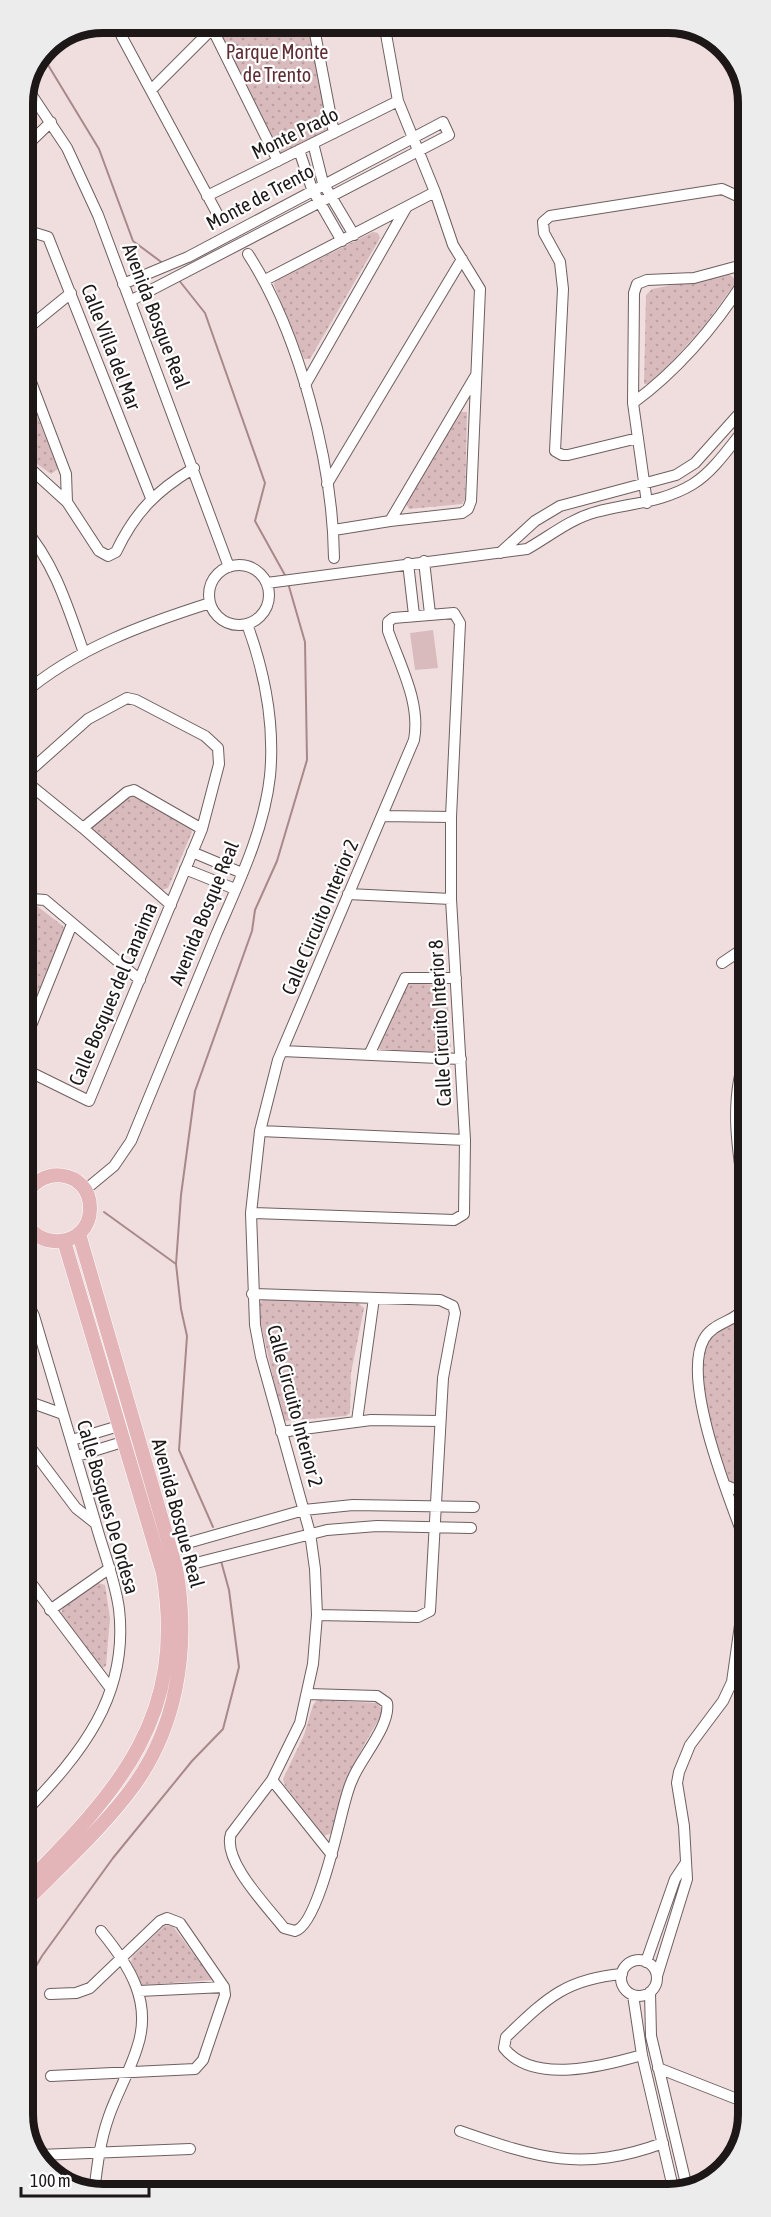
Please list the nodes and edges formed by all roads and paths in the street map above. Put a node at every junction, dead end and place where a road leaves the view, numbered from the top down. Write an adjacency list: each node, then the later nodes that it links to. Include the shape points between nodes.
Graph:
1 (120, 33): 6 (street)
2 (207, 33): 6 (street)
3 (219, 33): 16 (street)
4 (315, 33): 10 (street)
5 (386, 33): 8 (street)
6 (152, 90): 20 (street)
7 (33, 97): 9 (street, Avenida Bosque Real)
8 (398, 101): 10 (street, Monte Prado); 11 (street)
9 (51, 122): 12 (street); 35 (street, Avenida Bosque Real, via 82,179)
10 (334, 133): 13 (street, Monte Prado)
11 (413, 137): 15 (street); 15 (street, Monte de Trento, via 443,122 449,135); 17 (street, Monte de Trento)
12 (33, 140)
13 (313, 143): 14 (street, Monte Prado); 17 (street)
14 (299, 150): 16 (street, Monte Prado); 18 (street)
15 (419, 152): 19 (street); 21 (street, Monte de Trento)
16 (278, 161): 20 (street, Monte Prado)
17 (323, 183): 18 (street, Monte de Trento); 21 (street)
18 (312, 189): 23 (street); 32 (street, Monte de Trento)
19 (435, 192): 24 (street); 30 (street, via 453,245)
20 (207, 196): 25 (street)
21 (331, 196): 23 (street, Monte de Trento); 27 (street)
22 (738, 196): 46 (street, via 722,189 550,216 543,222 544,233 560,262 563,289 555,451 568,455)
23 (319, 202): 28 (street); 33 (street, Monte de Trento)
24 (406, 208): 27 (street); 41 (street)
25 (219, 216)
26 (33, 234): 37 (street, Calle Villa del Mar, via 48,237)
27 (354, 235): 28 (street)
28 (342, 241): 34 (street)
29 (248, 254): 34 (street)
30 (462, 259): 40 (street, via 480,289); 49 (street)
31 (738, 266): 43 (street, via 694,278 637,284)
32 (163, 268): 33 (street); 35 (street, Monte de Trento)
33 (170, 280): 38 (street, Monte de Trento)
34 (265, 280): 41 (street)
35 (123, 284): 38 (street, Avenida Bosque Real)
36 (738, 289): 43 (street, via 703,336 652,389)
37 (71, 293): 39 (street); 51 (street, Calle Villa del Mar)
38 (130, 301): 47 (street, Avenida Bosque Real)
39 (33, 324)
40 (478, 372): 54 (street); 54 (street, via 468,509 462,513)
41 (305, 385): 49 (street)
42 (33, 387): 52 (street, via 66,474)
43 (633, 403): 46 (street)
44 (738, 415): 50 (street, via 695,463 676,475)
45 (738, 436): 53 (street, via 695,482)
46 (638, 438): 50 (street)
47 (194, 468): 51 (street); 61 (street, Avenida Bosque Real)
48 (33, 471): 52 (street)
49 (327, 484): 55 (street)
50 (646, 485): 53 (street); 57 (street, via 561,506 535,521)
51 (151, 498): 52 (street, via 128,527 116,552 108,556 99,551)
52 (67, 502)
53 (647, 503): 57 (street, via 595,512 563,525 527,549)
54 (390, 521): 55 (street)
55 (334, 530): 58 (street)
56 (33, 539): 68 (street, via 58,580)
57 (500, 554): 59 (street)
58 (334, 558)
59 (424, 561): 60 (street); 64 (street)
60 (408, 563): 62 (street); 65 (street)
61 (229, 567): 62 (street, via 255,569); 63 (street, via 212,581)
62 (267, 583): 67 (street, via 268,603 256,620)
63 (210, 603): 67 (street, via 220,618 237,625); 68 (street, via 153,621)
64 (430, 614): 65 (street, Calle Circuito Interior 2); 66 (street, Calle Circuito Interior 2)
65 (414, 615): 72 (street, Calle Circuito Interior 2, via 393,618 387,626 411,692 416,730)
66 (457, 615): 73 (street, Calle Circuito Interior 8, via 460,624)
67 (247, 624): 78 (street, Avenida Bosque Real, via 266,686 271,748 266,802)
68 (84, 653): 69 (street)
69 (33, 686)
70 (33, 770): 75 (street, Calle Bosques del Canaima, via 88,719 119,700 131,698 206,736 218,748 219,764)
71 (33, 786): 74 (street)
72 (383, 816): 73 (street); 80 (street, Calle Circuito Interior 2)
73 (451, 817): 81 (street, Calle Circuito Interior 8)
74 (83, 828): 75 (street, via 134,790); 83 (street)
75 (202, 829): 76 (street, Calle Bosques del Canaima)
76 (192, 852): 77 (street, Calle Bosques del Canaima); 78 (street)
77 (185, 869): 79 (street); 83 (street, Calle Bosques del Canaima)
78 (242, 873): 79 (street, Avenida Bosque Real)
79 (235, 890): 99 (street, Avenida Bosque Real, via 126,1152)
80 (348, 894): 81 (street); 90 (street, Calle Circuito Interior 2)
81 (450, 898): 87 (street, Calle Circuito Interior 8)
82 (33, 899): 84 (street, via 39,898)
83 (171, 905): 88 (street, Calle Bosques del Canaima)
84 (72, 924): 88 (street); 89 (street)
85 (738, 952): 86 (street)
86 (722, 963)
87 (456, 978): 91 (street, via 405,978); 92 (street, Calle Circuito Interior 8)
88 (140, 980): 93 (street, Calle Bosques del Canaima, via 89,1101)
89 (33, 1021)
90 (282, 1051): 91 (street); 95 (street, Calle Circuito Interior 2)
91 (369, 1055): 92 (street)
92 (461, 1059): 96 (street, Calle Circuito Interior 8)
93 (33, 1073)
94 (738, 1115): 97 (street)
95 (260, 1131): 96 (street); 100 (street, Calle Circuito Interior 2)
96 (465, 1140): 100 (street, Calle Circuito Interior 8, via 465,1210 458,1219)
97 (738, 1153)
98 (33, 1186): 99 (main road, via 41,1179 60,1175)
99 (85, 1190): 102 (main road, via 89,1218)
100 (250, 1213): 104 (street, Calle Circuito Interior 2)
101 (33, 1232): 103 (main road, via 46,1240)
102 (79, 1234): 103 (main road); 112 (main road, Avenida Bosque Real)
103 (64, 1242): 112 (main road, Avenida Bosque Real)
104 (252, 1294): 105 (street); 113 (street, Calle Circuito Interior 2, via 261,1357)
105 (374, 1298): 110 (street); 111 (street, via 440,1300 453,1306)
106 (738, 1315): 118 (street, via 710,1331 699,1354 699,1385 708,1433)
107 (33, 1327): 109 (street, Calle Bosques De Ordesa)
108 (33, 1403): 109 (street)
109 (63, 1414): 114 (street, Calle Bosques De Ordesa)
110 (357, 1421): 111 (street); 113 (street)
111 (440, 1421): 120 (street)
112 (126, 1423): 114 (street); 115 (main road, Avenida Bosque Real)
113 (281, 1432): 122 (street, Calle Circuito Interior 2)
114 (72, 1440): 117 (street, Calle Bosques De Ordesa)
115 (131, 1440): 117 (street); 128 (main road, Avenida Bosque Real); 141 (main road, Avenida Bosque Real, via 163,1573 169,1627 167,1662 152,1721 125,1772)
116 (33, 1451): 124 (street, via 75,1508)
117 (77, 1456): 124 (street, Calle Bosques De Ordesa)
118 (725, 1485): 119 (street); 123 (street)
119 (738, 1490)
120 (435, 1506): 121 (street); 122 (street, via 353,1505); 125 (street)
121 (474, 1507)
122 (304, 1510): 127 (street, Calle Circuito Interior 2); 128 (street)
123 (738, 1521)
124 (96, 1523): 129 (street, Calle Bosques De Ordesa)
125 (435, 1527): 126 (street); 127 (street, via 353,1527); 133 (street, via 428,1614)
126 (471, 1528)
127 (310, 1533): 130 (street); 133 (street, Calle Circuito Interior 2)
128 (170, 1548): 130 (main road, Avenida Bosque Real)
129 (110, 1568): 132 (street); 135 (street, Calle Bosques De Ordesa, via 120,1623)
130 (176, 1568): 141 (main road, Avenida Bosque Real, via 182,1606 182,1646 176,1692 159,1738 126,1796)
131 (33, 1586): 132 (street)
132 (50, 1610): 135 (street)
133 (317, 1615): 136 (street, Calle Circuito Interior 2)
134 (738, 1632): 140 (street, via 729,1690 690,1746 679,1772)
135 (111, 1689): 138 (street, Calle Bosques De Ordesa, via 85,1743)
136 (308, 1694): 137 (street, Calle Circuito Interior 2, via 300,1723); 139 (street, via 377,1696 388,1708 347,1793)
137 (272, 1780): 139 (street); 139 (street, Calle Circuito Interior 2, via 228,1842 233,1862 284,1928 295,1931 305,1924)
138 (33, 1804)
139 (332, 1855)
140 (685, 1864): 146 (street, via 675,1879); 148 (street, via 687,1879)
141 (43, 1875): 142 (main road, Avenida Bosque Real); 143 (main road, Avenida Bosque Real)
142 (33, 1881)
143 (33, 1890)
144 (101, 1931): 145 (street)
145 (123, 1957): 149 (street, via 160,1921 170,1918 180,1923); 150 (street); 152 (street, via 83,1991)
146 (646, 1962): 147 (street, via 633,1961); 148 (street)
147 (622, 1974): 153 (street, via 623,1986); 154 (street, via 583,1979 560,1991 506,2037 504,2048 522,2062 555,2069 585,2069)
148 (657, 1976): 151 (street)
149 (224, 1987): 150 (street); 156 (street, via 222,2011 198,2067)
150 (139, 1991): 156 (street, via 141,2035)
151 (650, 1992): 153 (street); 155 (street, via 650,2025)
152 (50, 1994)
153 (633, 1995): 154 (street)
154 (642, 2055): 160 (street)
155 (658, 2068): 158 (street); 164 (street)
156 (126, 2072): 157 (street); 162 (street)
157 (51, 2076)
158 (738, 2099)
159 (459, 2131): 160 (street, via 531,2155 576,2161 618,2158)
160 (663, 2144): 166 (street)
161 (190, 2149): 162 (street)
162 (99, 2151): 163 (street); 165 (street)
163 (46, 2155)
164 (686, 2182)
165 (95, 2184)
166 (672, 2184)

